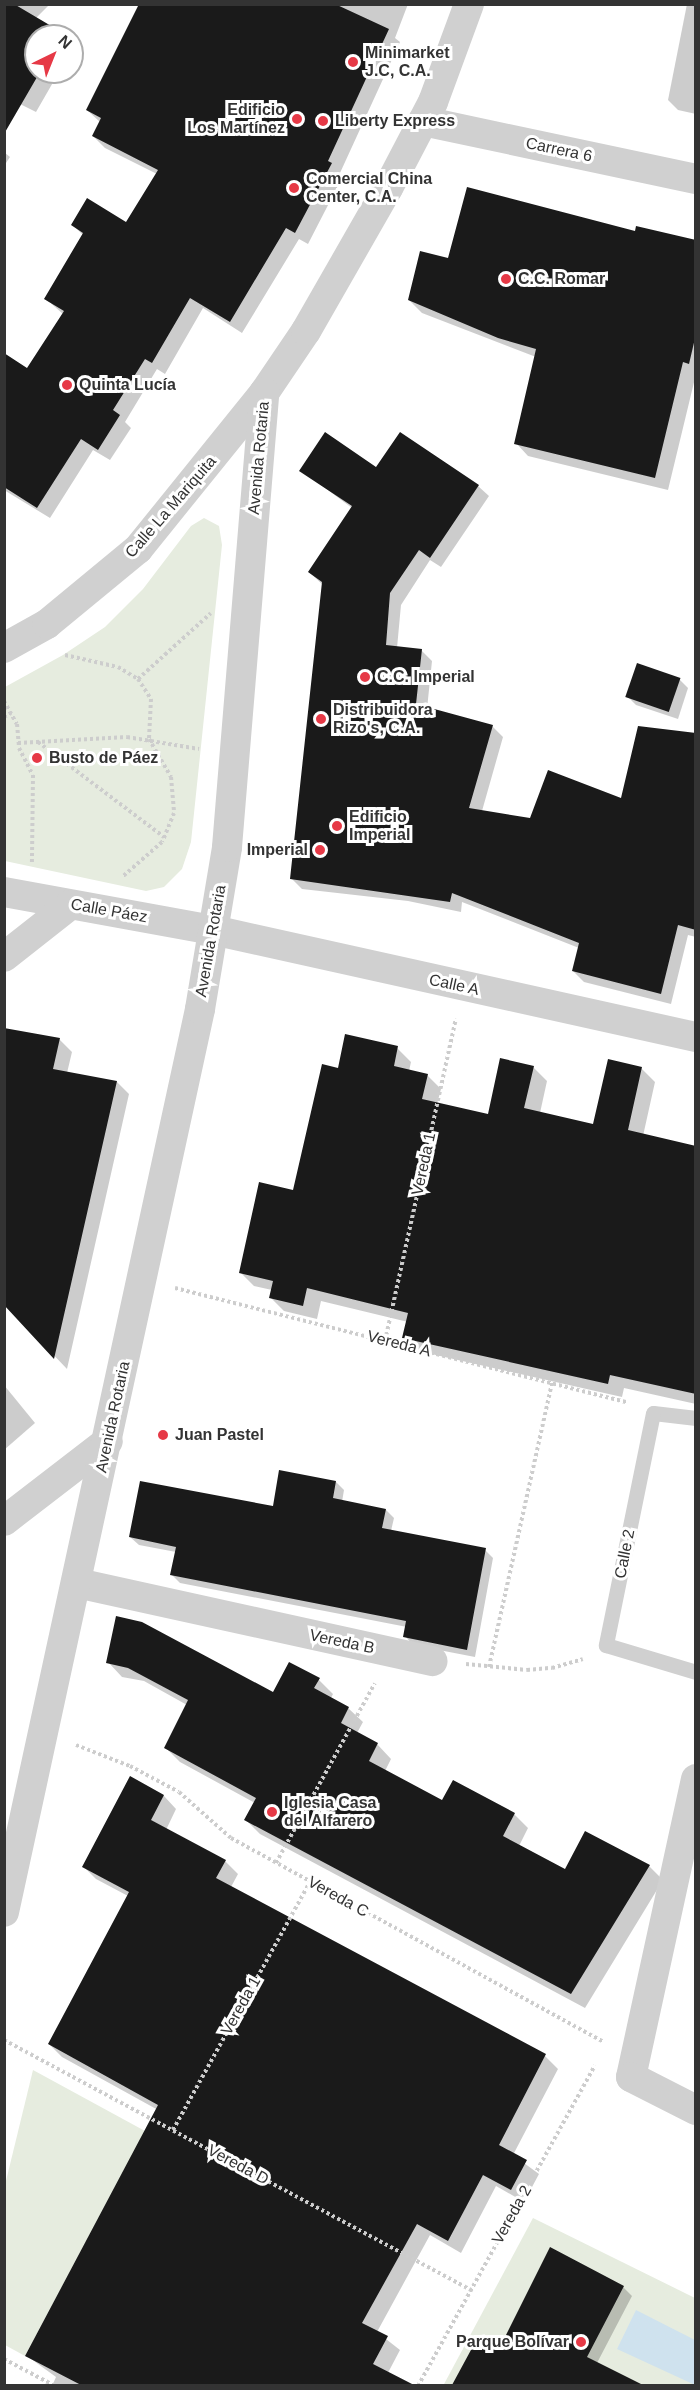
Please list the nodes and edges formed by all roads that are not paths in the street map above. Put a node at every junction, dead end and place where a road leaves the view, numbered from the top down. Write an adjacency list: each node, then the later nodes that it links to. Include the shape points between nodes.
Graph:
1 (469, 4): 2 (street, Avenida Rotaria)
2 (423, 122): 3 (street, Carrera 6); 4 (street, Avenida Rotaria, via 346,264)
3 (696, 179)
4 (264, 393): 5 (street, Calle La Mariquita, via 138,549 47,624); 8 (street, Avenida Rotaria, via 227,847)
5 (4, 648)
6 (16, 895): 7 (street, Calle Páez)
7 (77, 906): 8 (street, Calle Páez); 9 (street)
8 (213, 930): 10 (street, Calle A); 12 (street, Avenida Rotaria)
9 (4, 957)
10 (696, 1037)
11 (696, 1418): 16 (lane, Calle 2, via 653,1413 606,1646)
12 (108, 1441): 13 (street); 14 (street, Avenida Rotaria)
13 (4, 1521)
14 (77, 1583): 15 (street, Vereda B); 18 (street, Avenida Rotaria)
15 (433, 1661)
16 (696, 1672)
17 (696, 1779): 19 (street, via 633,2068)
18 (4, 1912)
19 (696, 2110)

